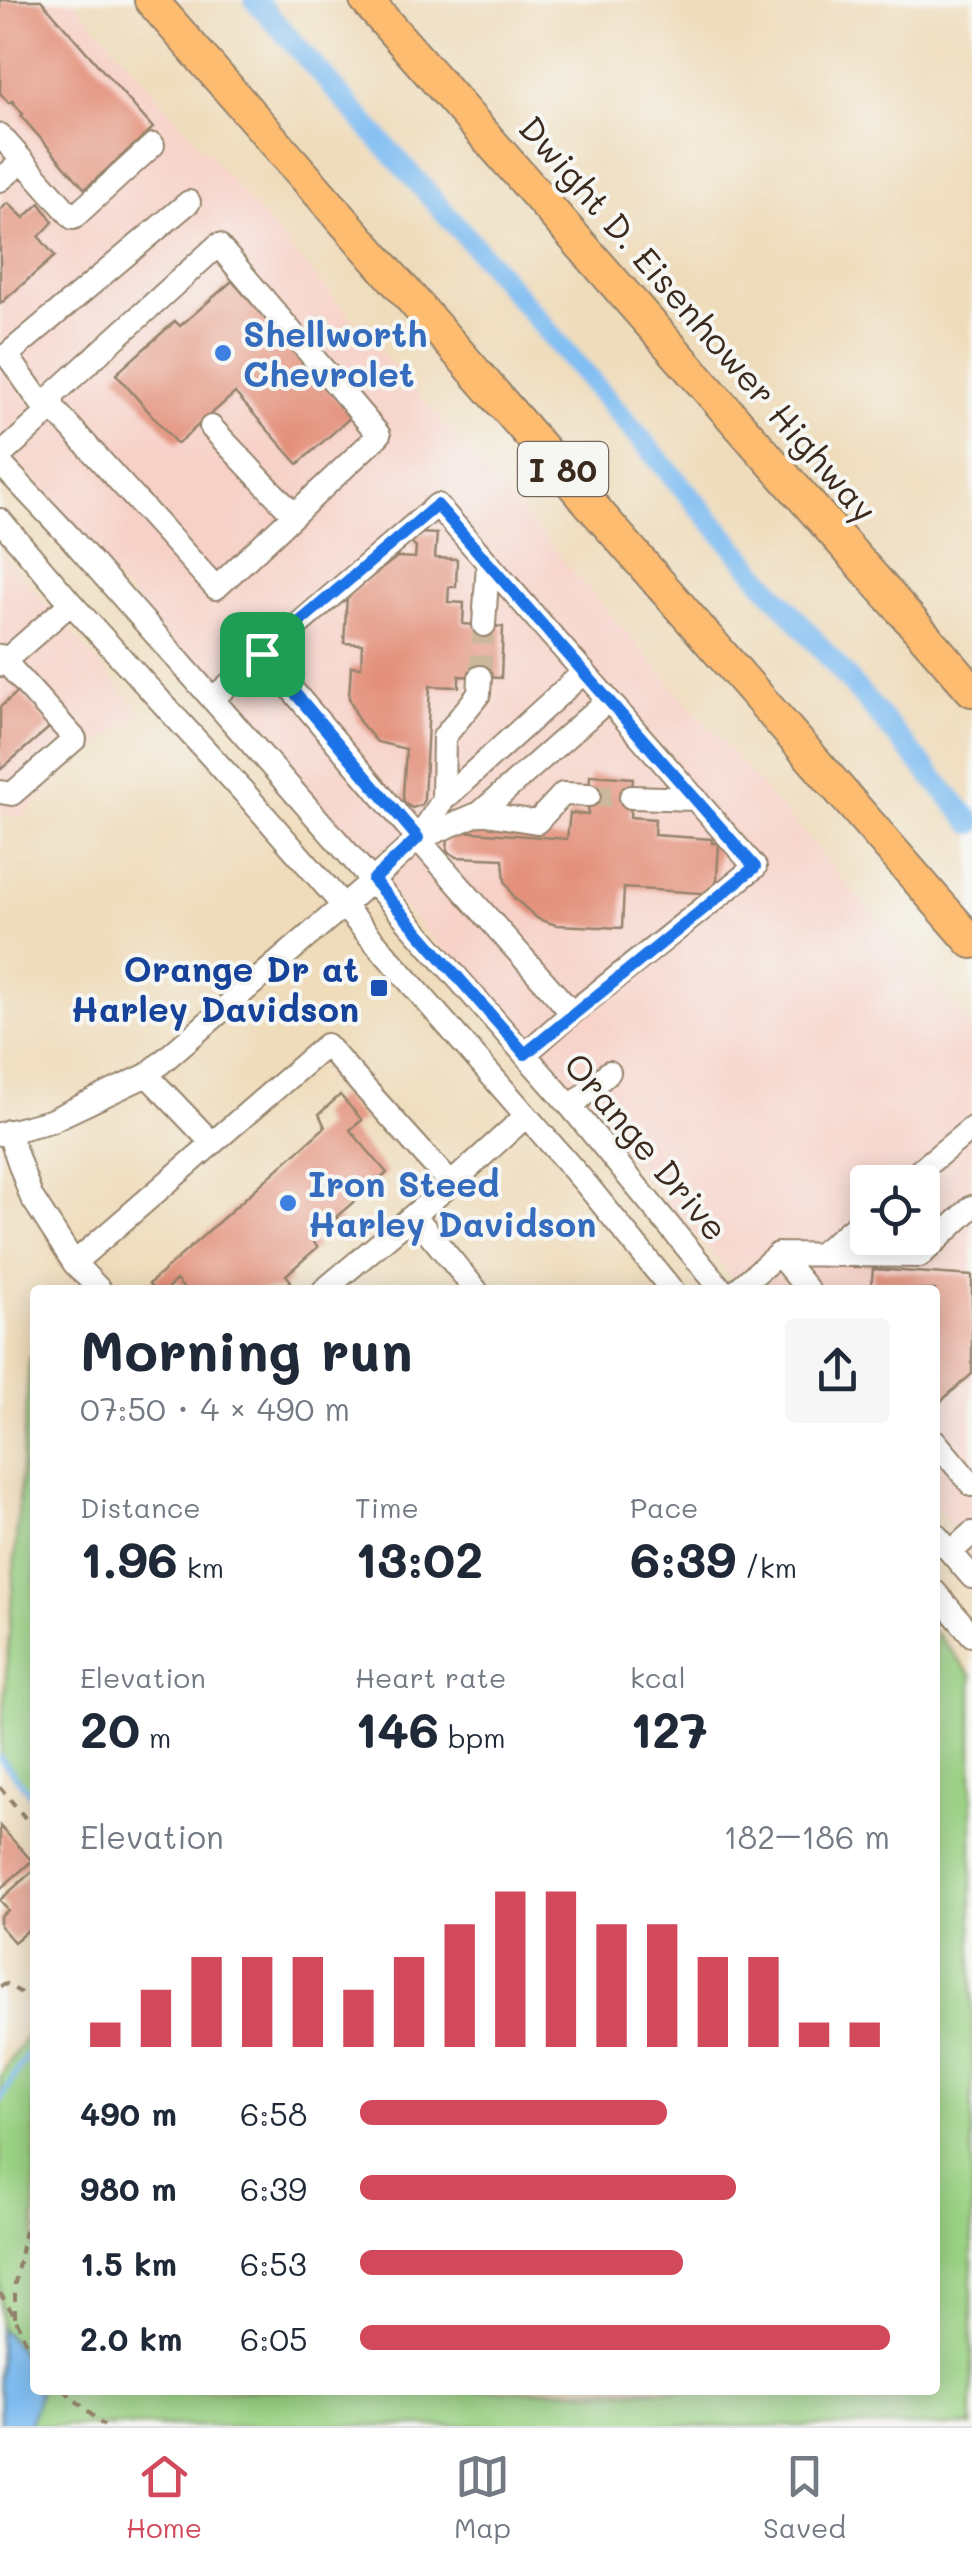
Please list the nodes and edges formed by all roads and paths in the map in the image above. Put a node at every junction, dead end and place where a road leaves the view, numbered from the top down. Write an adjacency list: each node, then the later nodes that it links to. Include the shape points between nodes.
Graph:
1 (151, 0): 32 (highway, I 80)
2 (366, 0): 20 (highway, Dwight D. Eisenhower Highway)
3 (0, 135): 5 (street)
4 (153, 145): 5 (street, via 73,218)
5 (23, 161): 6 (street)
6 (0, 180)
7 (189, 202): 8 (street, via 8,355)
8 (51, 411): 10 (street); 11 (street, via 216,588); 11 (street, via 52,395 218,245 379,435)
9 (210, 427): 11 (street)
10 (0, 459): 21 (street, Orange Drive)
11 (294, 515)
12 (0, 520): 14 (street, Orange Drive)
13 (488, 563): 15 (street); 16 (street, via 437,505); 18 (street)
14 (70, 603): 17 (street); 31 (street, Orange Drive)
15 (484, 626)
16 (262, 654): 21 (street); 29 (street)
17 (2, 660): 23 (street, via 74,739 12,794)
18 (584, 672): 22 (street); 26 (street)
19 (480, 677): 26 (street, via 480,694 444,737)
20 (972, 690)
21 (212, 699): 30 (street, Orange Drive)
22 (608, 700): 27 (street); 28 (street)
23 (0, 792)
24 (588, 795): 28 (street, via 563,794 537,822)
25 (631, 797): 27 (street)
26 (443, 800): 29 (street)
27 (696, 800): 33 (street, via 755,867)
28 (480, 813): 29 (street)
29 (418, 838): 30 (street); 33 (street)
30 (373, 880): 31 (street); 34 (street, Orange Drive)
31 (342, 906): 36 (street); 38 (street, Orange Drive)
32 (972, 942)
33 (572, 1013): 34 (street)
34 (525, 1054): 37 (street, Orange Drive)
35 (609, 1072): 37 (street)
36 (147, 1076): 40 (street, via 50,1121); 41 (street)
37 (571, 1107): 54 (street, Orange Drive)
38 (526, 1116): 43 (street); 53 (street, Orange Drive)
39 (972, 1128): 42 (street)
40 (4, 1133): 49 (street, via 31,1196)
41 (212, 1142): 43 (street, via 326,1045); 49 (street)
42 (927, 1165)
43 (450, 1184): 45 (street)
44 (972, 1207): 48 (street, via 920,1256)
45 (414, 1215): 51 (street); 52 (street)
46 (850, 1230): 48 (street)
47 (778, 1254): 48 (street); 55 (street); 56 (street)
48 (820, 1255)
49 (74, 1263): 50 (street)
50 (95, 1285)
51 (330, 1285)
52 (472, 1285)
53 (668, 1285)
54 (718, 1285)
55 (743, 1285)
56 (804, 1285)
57 (940, 1447): 58 (street)
58 (972, 1485)
59 (972, 1532): 61 (street)
60 (940, 1540): 61 (street)
61 (951, 1552): 62 (street)
62 (972, 1577)
63 (940, 1598): 64 (street)
64 (972, 1635)
65 (0, 1786): 66 (path)
66 (30, 1824)
67 (0, 1986): 68 (path)
68 (30, 1998)
69 (30, 2203): 71 (path, via 14,2283)
70 (0, 2293): 71 (path)
71 (15, 2317): 72 (path)
72 (30, 2352)
73 (70, 2395): 74 (path)
74 (104, 2426)

